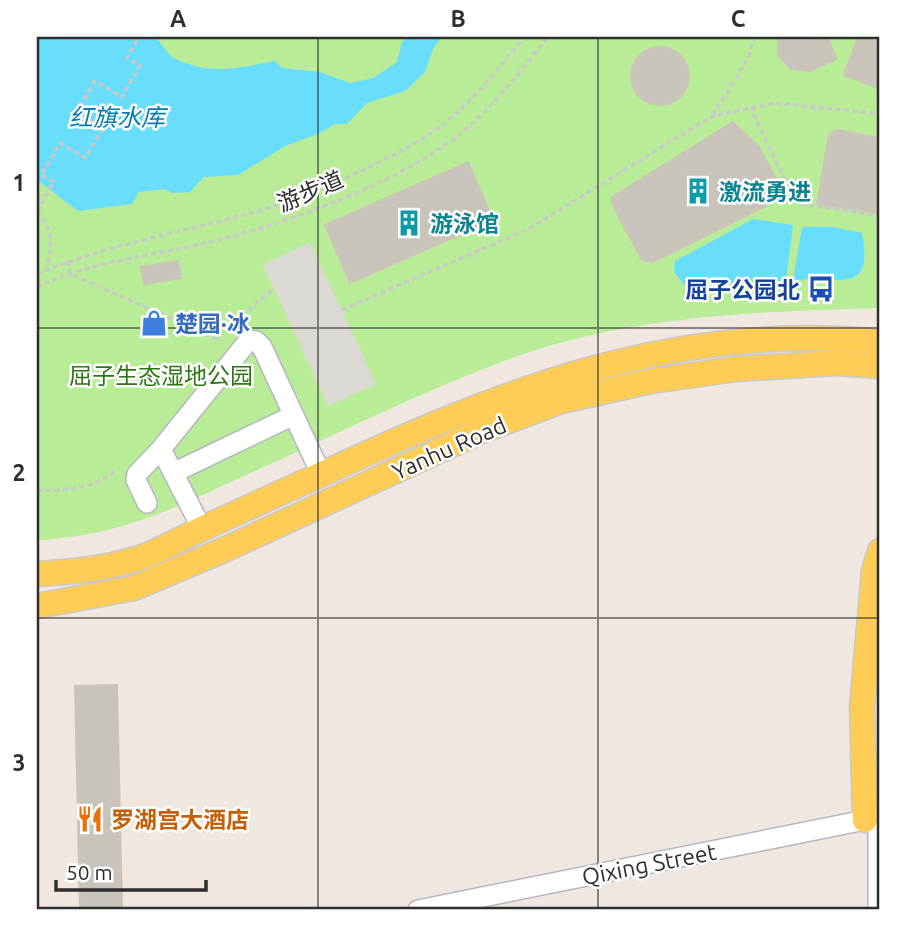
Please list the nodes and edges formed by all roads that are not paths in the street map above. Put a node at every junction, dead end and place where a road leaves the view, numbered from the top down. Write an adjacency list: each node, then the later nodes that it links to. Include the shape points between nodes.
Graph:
1 (880, 342): 6 (main road, Yanhu Road, via 841,338 765,341 688,347 605,363 524,389)
2 (880, 366): 12 (main road, Yanhu Road, via 836,363 736,369 561,401 484,430)
3 (294, 415): 4 (street, via 262,347 249,340 232,346); 5 (street); 6 (street)
4 (161, 449): 5 (street); 7 (street, via 137,474)
5 (173, 473): 8 (street)
6 (321, 474): 8 (main road, Yanhu Road)
7 (147, 503)
8 (202, 529): 10 (main road, Yanhu Road)
9 (880, 551): 15 (main road, via 874,571 862,707)
10 (137, 559): 11 (main road, Yanhu Road); 12 (street)
11 (37, 574)
12 (134, 588): 13 (main road, Yanhu Road)
13 (37, 606)
14 (880, 679): 15 (main road)
15 (875, 818): 16 (street, Qixing Street); 17 (street); 18 (street)
16 (418, 910)
17 (865, 910)
18 (878, 910)

